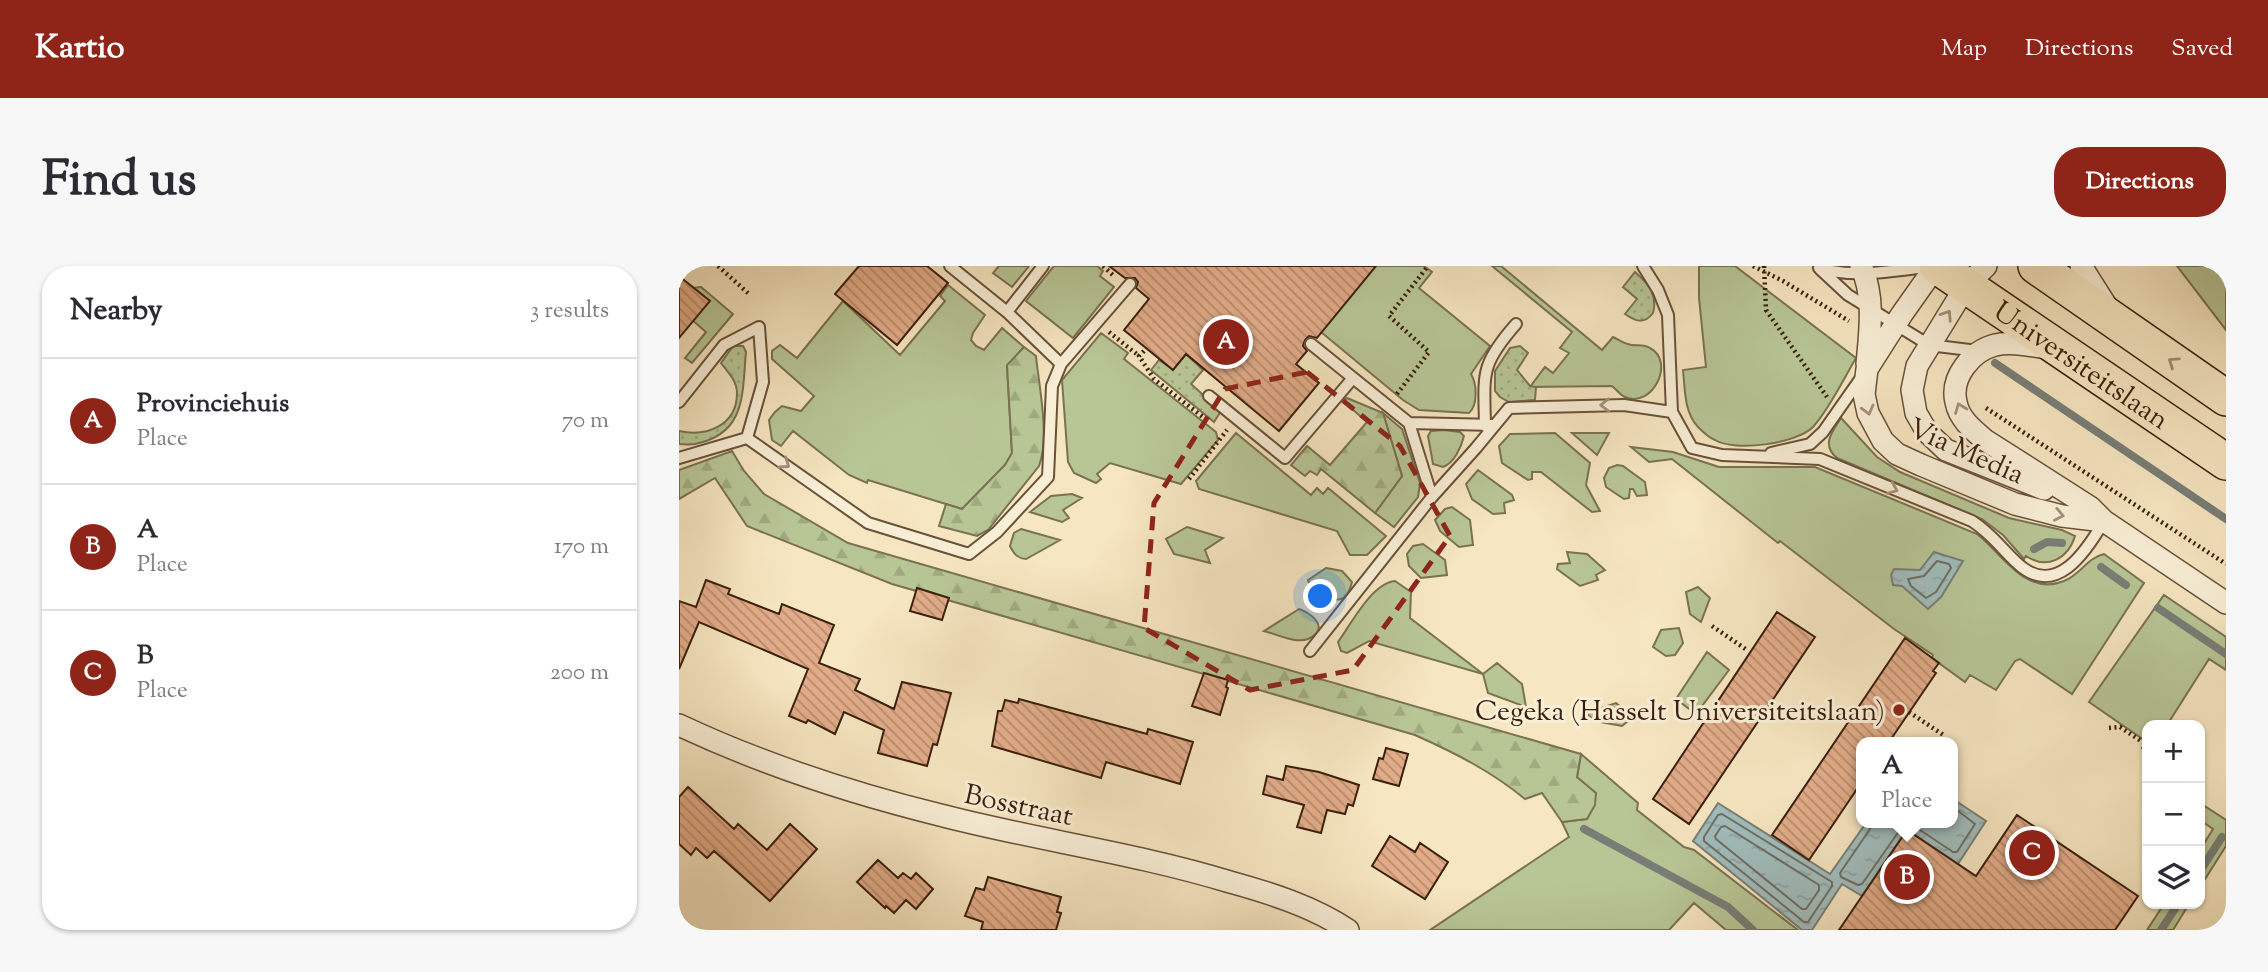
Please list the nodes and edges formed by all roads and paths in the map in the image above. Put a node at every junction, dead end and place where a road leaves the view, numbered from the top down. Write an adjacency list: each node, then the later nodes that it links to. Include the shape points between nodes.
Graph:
1 (718, 266): 15 (path)
2 (950, 266): 17 (lane)
3 (1043, 266): 17 (lane)
4 (1428, 266): 34 (path, via 1389,316 1429,352)
5 (1643, 266): 36 (lane, via 1668,315)
6 (1753, 266): 11 (path)
7 (1936, 266): 12 (lane); 13 (highway, Universiteitslaan); 20 (street)
8 (2036, 266): 21 (highway, Universiteitslaan)
9 (2081, 266): 21 (street)
10 (1818, 267): 12 (lane); 16 (lane)
11 (1764, 269): 35 (path, via 1766,310)
12 (1863, 270): 16 (street, Via Media)
13 (1976, 276): 23 (street, Via Media, one-way to 13); 24 (highway, Universiteitslaan)
14 (1130, 284): 18 (lane)
15 (749, 294)
16 (1870, 310): 20 (lane); 29 (street, Via Media)
17 (1007, 312): 28 (lane)
18 (1098, 322): 27 (path); 28 (lane)
19 (1516, 324): 40 (lane, via 1489,359 1484,376)
20 (1895, 324): 23 (lane); 29 (street)
21 (2120, 326): 32 (highway, Universiteitslaan, one-way to 21)
22 (1311, 344): 30 (lane)
23 (1929, 345): 26 (lane); 50 (street, Via Media, via 1917,366 1912,390 1916,413 1927,432 1946,450)
24 (2061, 350): 26 (street, via 2014,344); 47 (highway, Universiteitslaan)
25 (1144, 351): 27 (path)
26 (1979, 351): 50 (street, Via Media, one-way to 26, via 1985,440 1961,415 1955,390 1961,372)
27 (1139, 356): 37 (path, via 1154,379)
28 (1061, 364): 44 (lane, one-way to 28, via 868,523 969,554 997,532 1048,477 1052,386)
29 (1867, 369): 35 (lane); 50 (street, Via Media, one-way to 50, via 1864,394 1868,413 1883,441 1897,454 2015,504 2062,516)
30 (1353, 378): 34 (lane); 38 (lane, via 1285,458)
31 (1209, 396): 38 (lane)
32 (2226, 398)
33 (679, 402): 44 (lane, via 724,345 758,327 763,382)
34 (1388, 405): 39 (lane)
35 (1838, 410): 45 (lane, via 1810,443)
36 (1672, 412): 40 (lane, one-way to 40, via 1624,405 1509,408); 45 (lane, via 1692,448)
37 (1204, 418)
38 (1237, 419): 43 (path)
39 (1409, 423): 40 (lane); 49 (lane)
40 (1490, 425): 49 (lane)
41 (1215, 426): 43 (path)
42 (2022, 430): 51 (path)
43 (1225, 434): 48 (path)
44 (747, 438): 46 (lane)
45 (1758, 456): 50 (lane, one-way to 50, via 1820,459 1972,521 2032,573 2046,575 2070,568 2084,553)
46 (679, 458)
47 (2226, 462)
48 (1189, 479)
49 (1432, 497): 55 (lane)
50 (2097, 514): 52 (street, Via Media)
51 (2226, 564)
52 (2226, 603)
53 (1711, 626): 54 (path)
54 (1747, 650)
55 (1310, 651)
56 (1909, 712): 59 (path)
57 (679, 725): 61 (street, Bosstraat, via 830,785 940,816 1177,866 1270,894)
58 (2109, 728): 60 (path, via 2120,727)
59 (1945, 736)
60 (2142, 742)
61 (1348, 930)

